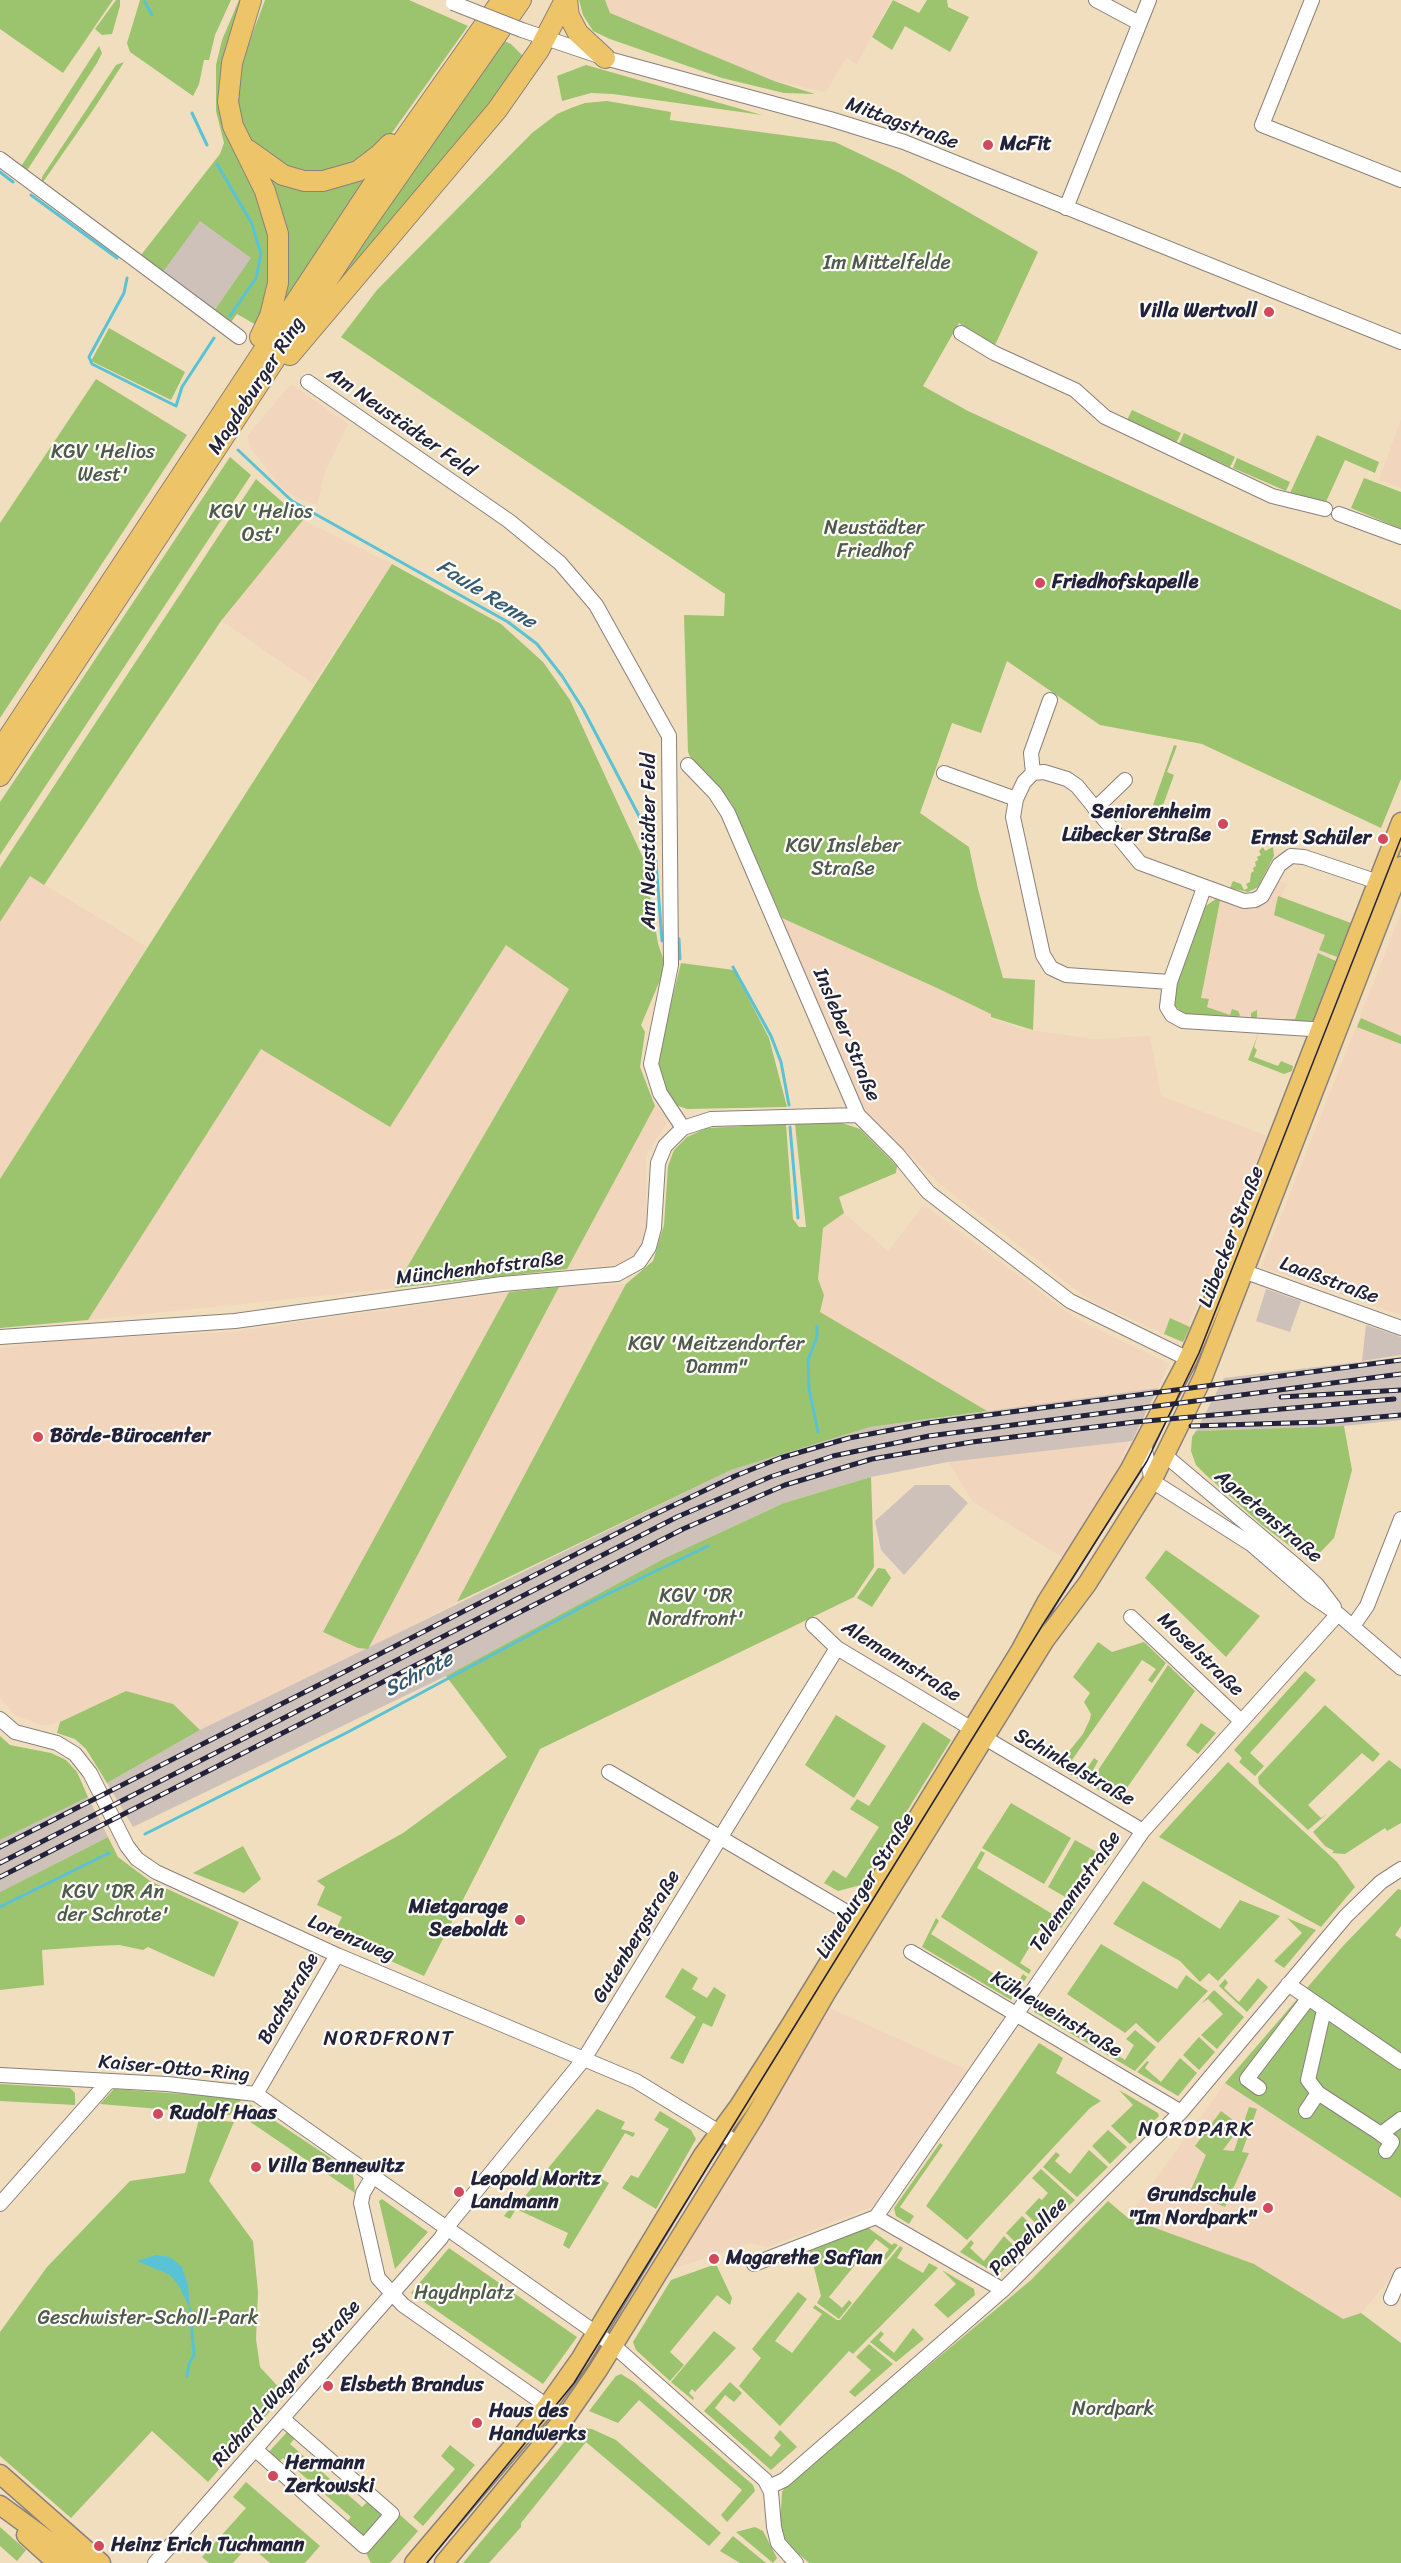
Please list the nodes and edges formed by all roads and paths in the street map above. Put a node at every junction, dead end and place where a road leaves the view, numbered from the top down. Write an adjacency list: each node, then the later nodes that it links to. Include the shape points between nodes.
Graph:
1 (502, 0): 12 (highway, Magdeburger Ring)
2 (521, 0): 21 (highway, Magdeburger Ring)
3 (566, 0): 10 (highway); 11 (highway, via 573,26)
4 (1096, 0): 9 (street)
5 (1149, 0): 9 (street)
6 (1312, 0): 15 (street, via 1262,125)
7 (251, 2): 13 (highway, via 234,52 228,85 230,115)
8 (449, 2): 10 (street, Mittagstraße, bridge)
9 (1139, 23): 16 (street)
10 (545, 38): 11 (street, Mittagstraße); 21 (highway, via 483,127 298,346 245,418)
11 (605, 58): 16 (street, Mittagstraße, via 903,142)
12 (447, 76): 13 (highway, via 431,86 384,151 345,177 315,182 293,179 273,170); 21 (highway, Magdeburger Ring)
13 (240, 142): 21 (highway, via 272,209 280,271 267,323 224,394)
14 (0, 159): 18 (street)
15 (1401, 180)
16 (1066, 208): 19 (street, Mittagstraße)
17 (961, 333): 22 (street, via 994,353 1075,390 1105,417 1272,496)
18 (238, 337)
19 (1401, 342)
20 (308, 382): 41 (street, Am Neustädter Feld, via 509,521 560,563 596,605 669,736 671,965 651,1060 657,1086)
21 (226, 419): 26 (highway, Magdeburger Ring); 30 (highway, Magdeburger Ring)
22 (1325, 509)
23 (1339, 514): 24 (street)
24 (1401, 537)
25 (1050, 700): 29 (street, via 1031,753)
26 (0, 750)
27 (688, 765): 40 (street, Insleber Straße, via 728,813)
28 (944, 773): 32 (street)
29 (1033, 773): 32 (street); 33 (street, via 1044,771 1070,780)
30 (0, 776)
31 (1125, 780): 33 (street)
32 (1016, 799): 38 (street, via 1013,817 1048,965 1066,975)
33 (1095, 808): 37 (street, via 1140,862)
34 (1401, 822): 36 (main road, Lübecker Straße)
35 (1401, 866): 39 (main road, Lübecker Straße)
36 (1378, 882): 37 (street, via 1296,856 1280,863 1266,890 1255,900 1244,901); 39 (main road, Lübecker Straße)
37 (1204, 888): 38 (street)
38 (1170, 982): 39 (street, via 1167,1007 1183,1021)
39 (1328, 1031): 42 (main road, Lübecker Straße); 45 (main road, Lübecker Straße)
40 (858, 1115): 41 (street, via 711,1119); 45 (street, Insleber Straße, via 928,1192 1070,1301)
41 (683, 1128): 44 (street, Münchenhofstraße, via 665,1146 658,1163 651,1243 639,1262 621,1273 478,1287 235,1321)
42 (1243, 1271): 43 (street, Laaßstraße); 46 (main road, Lübecker Straße, via 1203,1377)
43 (1401, 1328)
44 (0, 1336)
45 (1188, 1359): 47 (main road, Lübecker Straße)
46 (1166, 1456): 47 (main road); 48 (main road, Lüneburger Straße); 50 (street, Agnetenstraße, via 1310,1578)
47 (1140, 1459): 48 (street); 58 (main road, Lüneburger Straße, via 1047,1601)
48 (1152, 1481): 50 (street, Agnetenstraße, via 1245,1539); 58 (main road, Lüneburger Straße, via 1092,1575)
49 (1401, 1519): 53 (street, via 1367,1606)
50 (1338, 1614): 53 (street, Agnetenstraße); 57 (street, Telemannstraße)
51 (1131, 1617): 57 (street, Moselstraße)
52 (813, 1625): 54 (street, Alemannstraße)
53 (1353, 1626): 55 (street, Agnetenstraße)
54 (837, 1648): 58 (street, Alemannstraße); 61 (street, Gutenbergstraße)
55 (1401, 1668)
56 (0, 1719): 65 (street, Lorenzweg, via 18,1734 57,1743 75,1754 90,1773 127,1846 147,1867)
57 (1241, 1721): 60 (street, Telemannstraße)
58 (979, 1734): 60 (street, Schinkelstraße); 63 (main road, Lüneburger Straße); 82 (main road, Lüneburger Straße)
59 (609, 1772): 61 (street)
60 (1143, 1831): 69 (street, Telemannstraße)
61 (720, 1838): 63 (street); 70 (street, Gutenbergstraße)
62 (1401, 1869): 66 (street, Pappelallee, via 1363,1898)
63 (855, 1917): 80 (main road, Lüneburger Straße)
64 (911, 1953): 69 (street, Kühleweinstraße)
65 (337, 1955): 70 (street, Lorenzweg); 76 (street, Bachstraße)
66 (1288, 1984): 67 (street); 78 (street, Pappelallee)
67 (1308, 1998): 68 (street); 74 (street, via 1247,2079)
68 (1324, 2010): 71 (street); 75 (street, via 1308,2080)
69 (1014, 2013): 78 (street, Kühleweinstraße); 86 (street, Telemannstraße)
70 (584, 2059): 80 (street, Lorenzweg, via 636,2081); 87 (street, Gutenbergstraße)
71 (1401, 2062)
72 (0, 2075): 73 (street, Kaiser-Otto-Ring)
73 (108, 2082): 76 (street, Kaiser-Otto-Ring); 85 (street)
74 (1258, 2088)
75 (1318, 2093): 77 (street); 81 (street)
76 (256, 2094): 84 (street, Kaiser-Otto-Ring)
77 (1306, 2111)
78 (1181, 2112): 90 (street, Pappelallee)
79 (1401, 2119): 81 (street)
80 (720, 2132): 82 (street, Lorenzweg); 93 (main road, Lüneburger Straße)
81 (1381, 2134): 83 (street, via 1392,2142)
82 (737, 2143): 94 (main road, Lüneburger Straße)
83 (1386, 2151)
84 (373, 2176): 87 (street, Kaiser-Otto-Ring); 91 (street, via 361,2203 378,2278)
85 (0, 2204)
86 (876, 2217): 88 (street); 90 (street)
87 (446, 2229): 91 (street, Richard-Wagner-Straße); 93 (street)
88 (754, 2264)
89 (1401, 2275): 92 (street)
90 (1003, 2290): 100 (street, Pappelallee, via 784,2480)
91 (391, 2295): 95 (street); 96 (street, Richard-Wagner-Straße)
92 (1392, 2298)
93 (597, 2333): 94 (street); 95 (main road, Lüneburger Straße)
94 (613, 2345): 100 (street, via 735,2451); 108 (main road, Lüneburger Straße, via 567,2415)
95 (547, 2406): 107 (main road, Lüneburger Straße)
96 (283, 2419): 97 (street, Richard-Wagner-Straße); 97 (street, via 392,2514 364,2546)
97 (255, 2450): 106 (street, Richard-Wagner-Straße)
98 (0, 2474): 105 (main road)
99 (0, 2479): 103 (main road)
100 (769, 2487): 109 (street, via 776,2536)
101 (0, 2505): 103 (main road)
102 (0, 2512): 103 (main road)
103 (60, 2556): 104 (main road)
104 (79, 2563)
105 (101, 2563)
106 (155, 2563)
107 (414, 2563)
108 (444, 2563)
109 (796, 2563)

